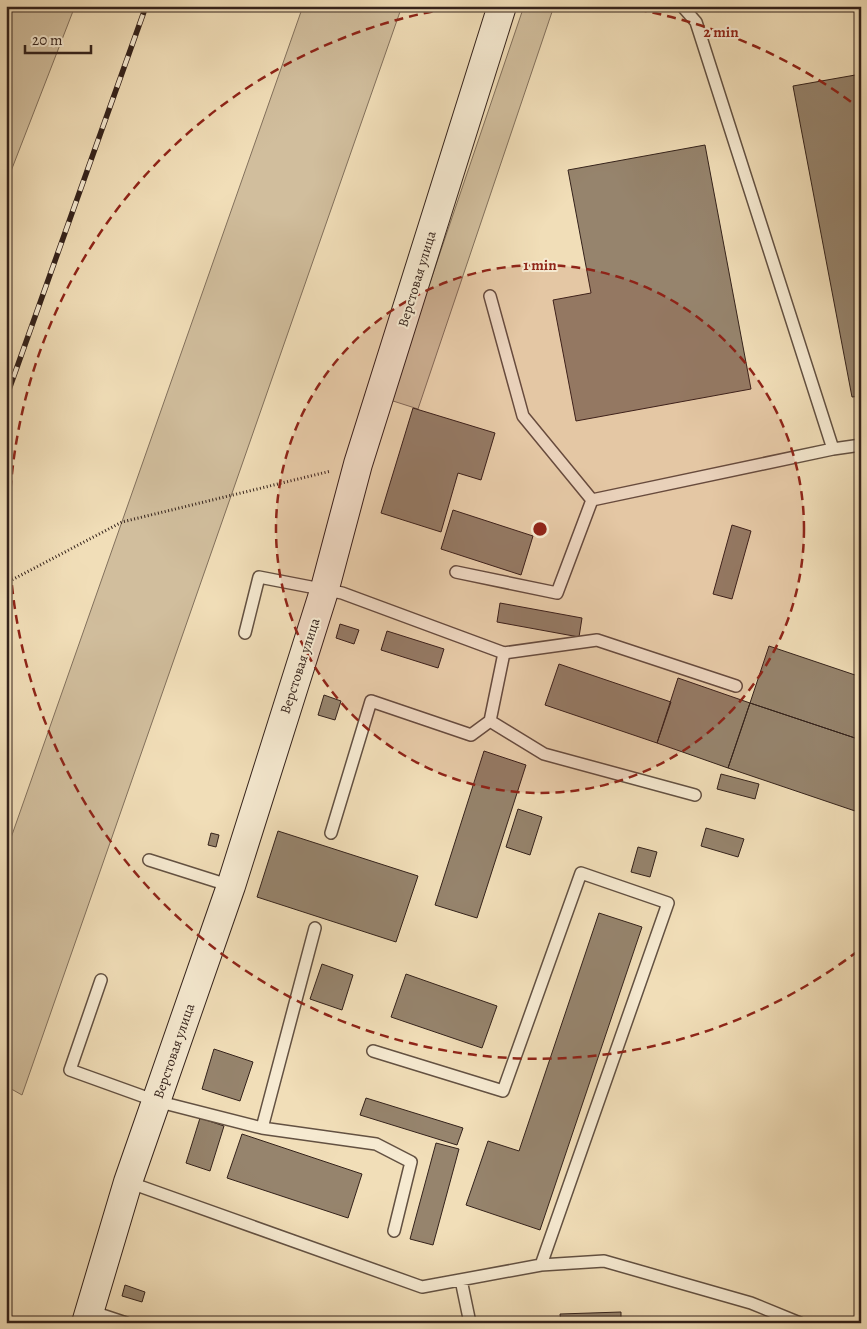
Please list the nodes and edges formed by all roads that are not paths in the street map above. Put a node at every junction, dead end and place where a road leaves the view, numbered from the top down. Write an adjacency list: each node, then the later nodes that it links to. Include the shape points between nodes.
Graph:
1 (502, 6): 8 (street, Верстовая улица, via 358,464)
2 (682, 6): 5 (lane, via 696,22)
3 (490, 296): 6 (lane, via 523,416)
4 (861, 445): 5 (lane)
5 (834, 449): 6 (lane)
6 (592, 500): 7 (lane, via 557,593)
7 (456, 572)
8 (325, 588): 9 (lane, via 259,577); 10 (lane); 16 (street, Верстовая улица)
9 (245, 633)
10 (504, 653): 11 (lane, via 597,640); 12 (lane)
11 (736, 686)
12 (490, 721): 13 (lane, via 544,754); 14 (lane, via 471,735 372,701)
13 (695, 795)
14 (331, 833)
15 (149, 860): 16 (lane)
16 (231, 886): 20 (street, Верстовая улица)
17 (315, 928): 21 (lane)
18 (101, 980): 20 (lane, via 70,1070)
19 (373, 1051): 24 (lane, via 503,1091 581,873 668,903)
20 (156, 1101): 21 (lane); 22 (street, Верстовая улица)
21 (262, 1128): 23 (lane, via 376,1144 411,1162)
22 (128, 1182): 25 (lane, via 422,1287); 26 (street, Верстовая улица)
23 (394, 1231)
24 (541, 1265): 25 (lane); 29 (lane, via 604,1261 751,1303)
25 (460, 1280): 28 (lane)
26 (88, 1317): 27 (lane)
27 (126, 1323)
28 (470, 1323)
29 (800, 1323)

